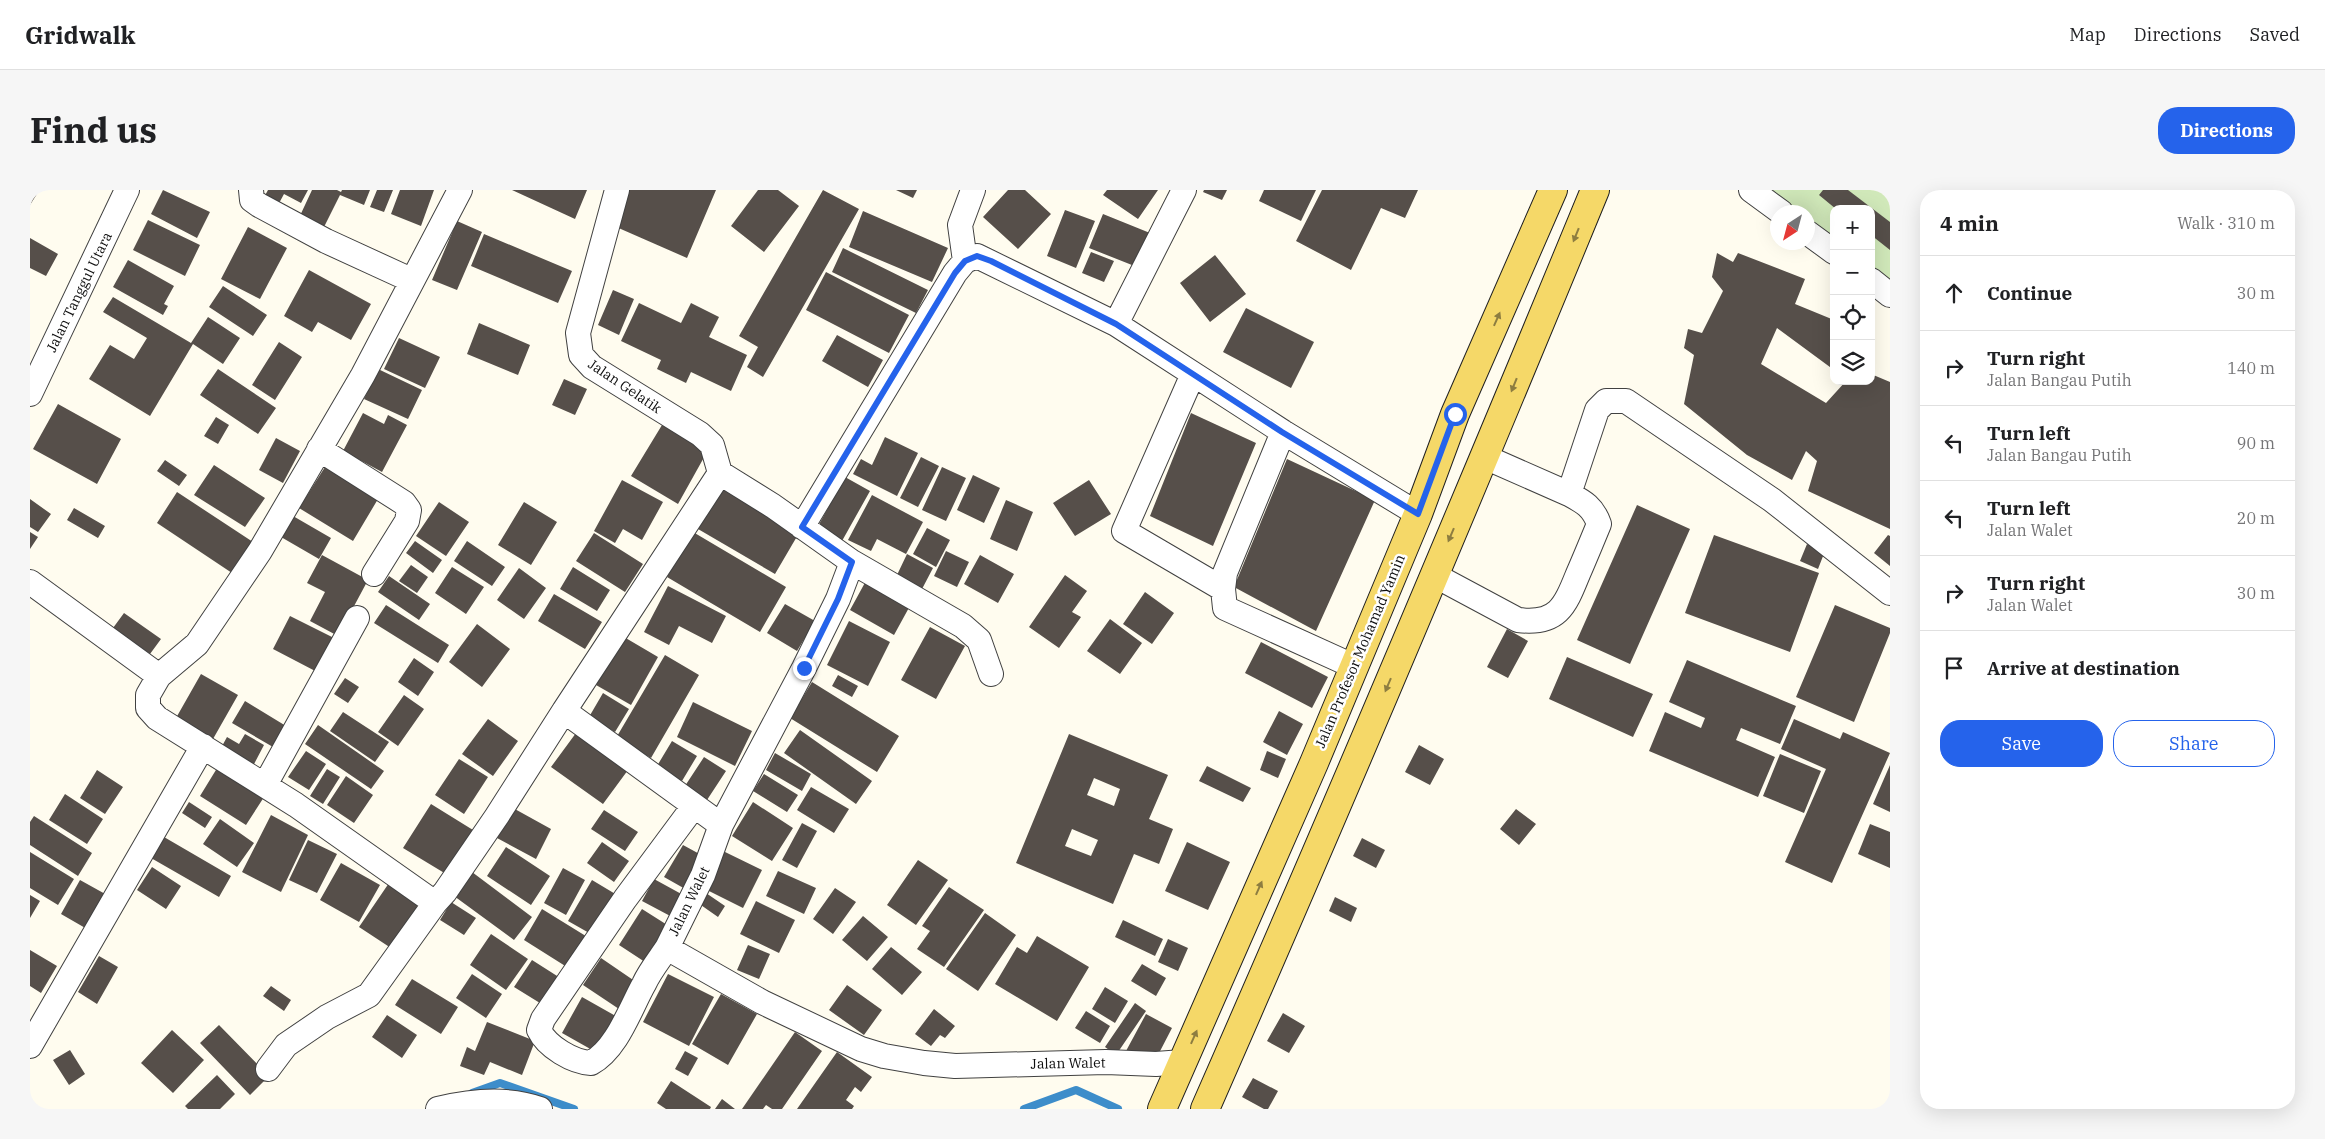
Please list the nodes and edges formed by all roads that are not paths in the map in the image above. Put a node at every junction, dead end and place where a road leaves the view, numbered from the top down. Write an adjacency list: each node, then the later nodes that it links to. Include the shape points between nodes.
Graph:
1 (128, 190): 19 (street, Jalan Tanggul Utara)
2 (251, 190): 14 (street, via 252,200 259,205 326,242)
3 (460, 190): 14 (street)
4 (617, 190): 23 (street, Jalan Gelatik, via 578,333 581,355 592,367 700,434 712,445)
5 (973, 190): 13 (street, via 960,225)
6 (1184, 190): 17 (street)
7 (1553, 190): 25 (main road, Jalan Profesor Mohamad Yamin, one-way to 7, via 1455,414)
8 (1595, 190): 22 (main road, one-way to 22)
9 (1751, 190): 10 (street)
10 (1771, 205)
11 (1815, 237): 12 (street)
12 (1831, 250)
13 (965, 261): 17 (street, via 977,256 991,261); 26 (street)
14 (411, 280): 21 (street)
15 (1875, 283): 16 (street)
16 (1890, 295)
17 (1116, 324): 18 (street)
18 (1193, 374): 20 (street); 31 (street, via 1124,531)
19 (30, 394)
20 (1282, 432): 25 (street); 31 (street, via 1225,573)
21 (319, 449): 28 (street, via 404,503 409,510 407,521); 36 (street, via 260,551 196,644)
22 (1485, 457): 24 (street); 29 (main road, one-way to 29)
23 (720, 473): 26 (street); 37 (street)
24 (1569, 494): 29 (street, via 1587,504 1599,524 1566,604 1555,614 1545,620 1518,620); 32 (street, via 1597,410 1606,401 1626,401 1772,500)
25 (1418, 514): 34 (main road, Jalan Profesor Mohamad Yamin)
26 (802, 527): 27 (street)
27 (852, 562): 35 (street, via 963,626 979,640); 41 (street, Jalan Walet, via 838,599 804,668)
28 (374, 574)
29 (1434, 576): 47 (main road, one-way to 47)
30 (30, 582): 36 (street)
31 (1222, 589): 34 (street, via 1225,608)
32 (1890, 593)
33 (357, 618): 39 (street)
34 (1353, 666): 46 (main road, Jalan Profesor Mohamad Yamin, one-way to 34, via 1314,763)
35 (991, 674)
36 (159, 676): 38 (street, via 148,695 148,708 157,718)
37 (564, 711): 40 (street); 42 (street, via 497,816)
38 (203, 746): 39 (street); 44 (street)
39 (265, 785): 42 (street)
40 (694, 806): 41 (street); 43 (street, via 625,899 543,1019 539,1030 543,1038 573,1058 588,1063 601,1058)
41 (721, 825): 43 (street, Jalan Walet, via 703,875)
42 (435, 904): 45 (street, via 369,995 327,1017 286,1046)
43 (667, 948): 46 (street, Jalan Walet, via 762,1002 861,1049 884,1056 955,1066 1156,1064)
44 (30, 1046)
45 (268, 1068)
46 (1178, 1072): 50 (main road, Jalan Profesor Mohamad Yamin)
47 (1207, 1105)
48 (438, 1109): 49 (street, via 472,1101 503,1102)
49 (540, 1109)
50 (1162, 1109)

